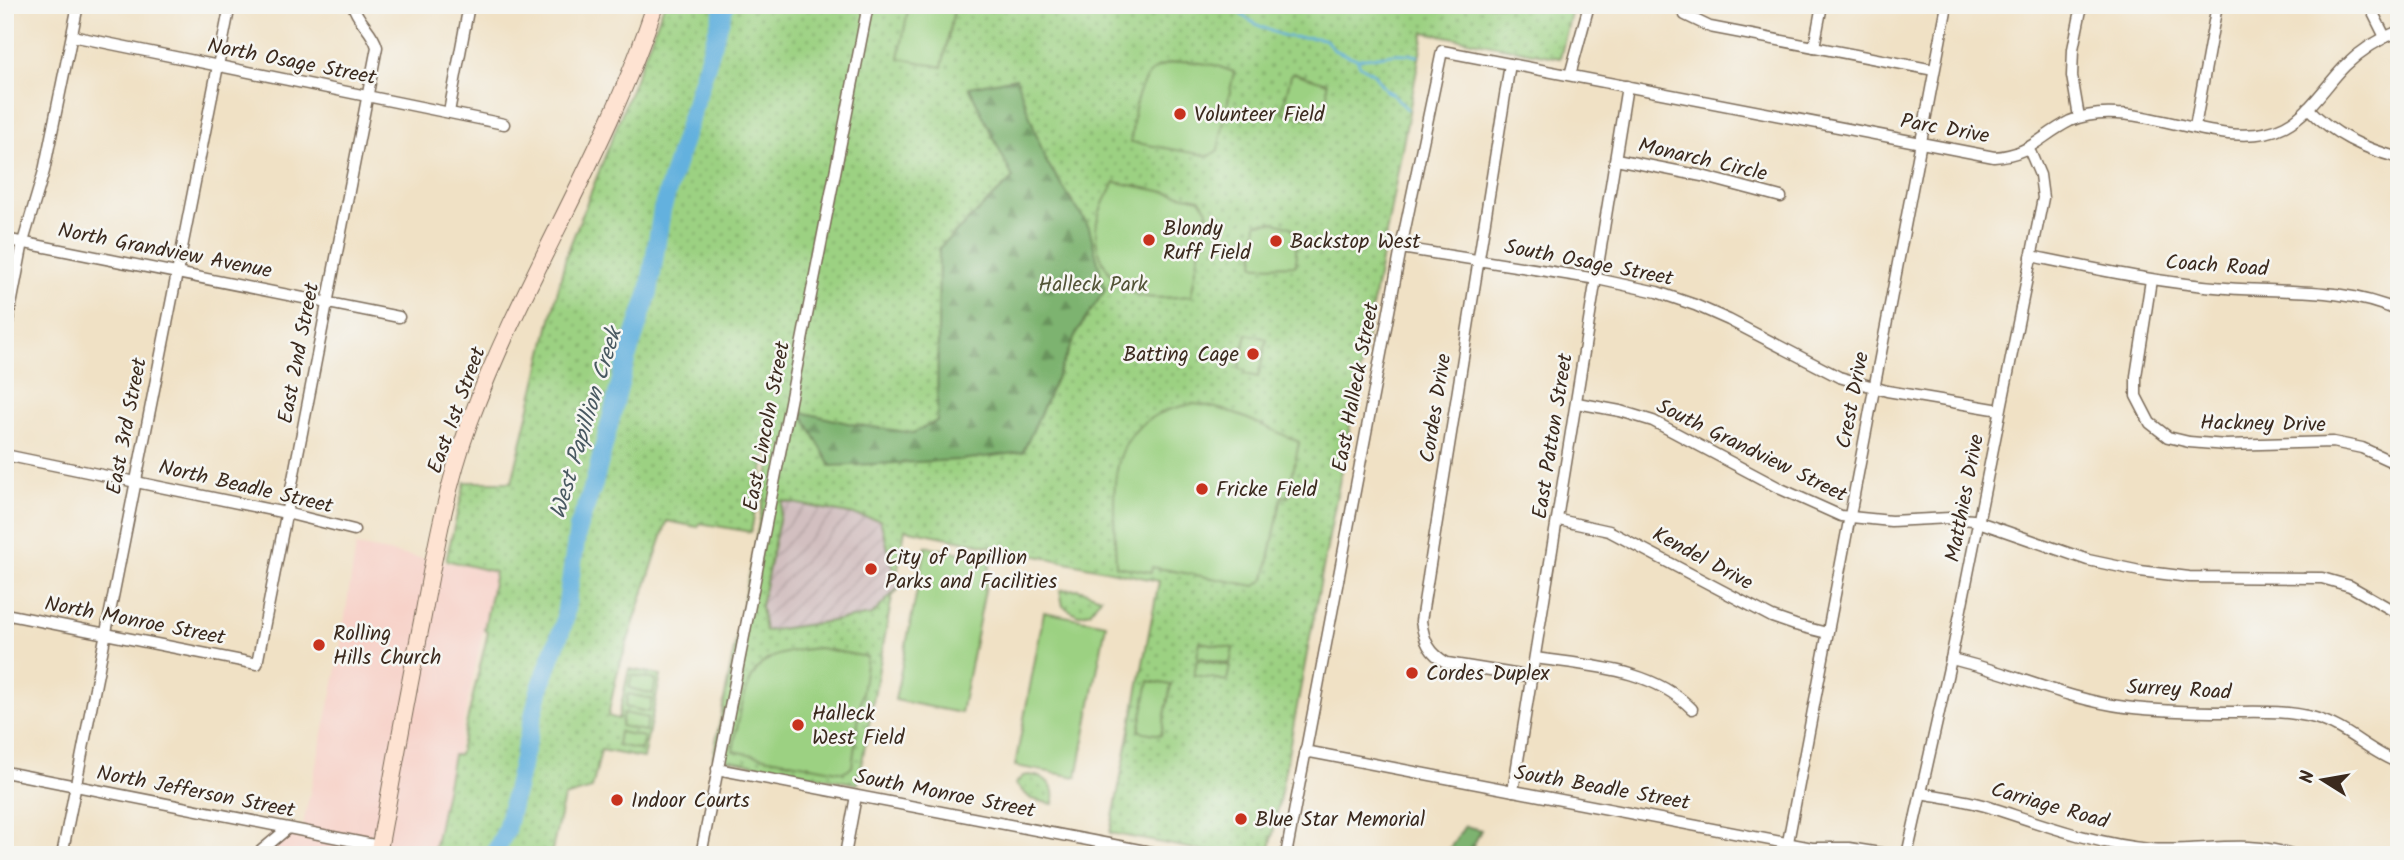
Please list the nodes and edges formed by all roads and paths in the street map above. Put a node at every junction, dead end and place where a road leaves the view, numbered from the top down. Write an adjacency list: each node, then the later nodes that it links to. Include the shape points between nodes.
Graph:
1 (78, 5): 15 (street)
2 (230, 5): 20 (street, East 3rd Street)
3 (353, 5): 24 (street, East 2nd Street, via 375,40)
4 (469, 5): 26 (street)
5 (654, 5): 78 (main road, East 1st Street, via 604,133 491,370 454,469)
6 (868, 5): 69 (street, East Lincoln Street)
7 (1589, 5): 22 (street)
8 (1822, 5): 17 (street)
9 (1947, 5): 21 (street, Crest Drive)
10 (2082, 5): 27 (street, via 2072,76)
11 (2217, 5): 29 (street)
12 (2369, 5): 16 (street)
13 (1677, 12): 17 (street, via 1710,27)
14 (2399, 31): 16 (street, Parc Drive)
15 (72, 36): 20 (street, North Osage Street); 36 (street, via 44,171)
16 (2385, 37): 25 (street, Parc Drive, via 2346,65)
17 (1814, 47): 21 (street)
18 (1442, 51): 19 (street, Parc Drive); 37 (street, East Halleck Street)
19 (1510, 64): 22 (street, Parc Drive); 39 (street, Cordes Drive)
20 (218, 66): 24 (street, North Osage Street); 40 (street, East 3rd Street)
21 (1934, 70): 30 (street, Crest Drive)
22 (1570, 75): 23 (street, Parc Drive)
23 (1627, 86): 30 (street, Parc Drive); 33 (street, East Patton Street)
24 (368, 95): 26 (street, North Osage Street); 43 (street, East 2nd Street)
25 (2308, 108): 29 (street, Parc Drive, via 2286,125 2263,134 2235,135); 32 (street, via 2343,137)
26 (449, 112): 28 (street, North Osage Street)
27 (2079, 117): 29 (street, Parc Drive, via 2146,116); 31 (street, Parc Drive)
28 (504, 124)
29 (2195, 127)
30 (1920, 144): 31 (street, Parc Drive, via 1994,157); 47 (street, Crest Drive)
31 (2029, 149): 38 (street, Matthies Drive, via 2040,175 2042,198)
32 (2399, 158)
33 (1616, 159): 34 (street, Monarch Circle); 41 (street, East Patton Street)
34 (1781, 197)
35 (5, 239): 36 (street, North Grandview Avenue)
36 (23, 242): 40 (street, North Grandview Avenue); 46 (street)
37 (1401, 248): 39 (street, South Osage Street); 67 (street, East Halleck Street)
38 (2031, 256): 42 (street, Coach Road); 49 (street, Matthies Drive)
39 (1478, 260): 41 (street, South Osage Street); 65 (street, Cordes Drive, via 1421,621 1429,649 1447,663)
40 (177, 272): 43 (street, North Grandview Avenue); 52 (street, East 3rd Street)
41 (1597, 279): 47 (street, South Osage Street, via 1695,304 1839,377); 48 (street, East Patton Street)
42 (2151, 280): 44 (street, Coach Road, via 2333,293); 51 (street, Hackney Drive, via 2136,396 2150,423 2168,437 2226,445 2333,442 2362,448)
43 (328, 302): 45 (street, North Grandview Avenue); 53 (street, East 2nd Street)
44 (2399, 311)
45 (399, 317)
46 (5, 337)
47 (1874, 388): 49 (street, South Osage Street); 54 (street, Crest Drive)
48 (1577, 404): 54 (street, South Grandview Street, via 1653,421 1781,489); 55 (street, East Patton Street)
49 (2000, 410): 56 (street, Matthies Drive)
50 (5, 455): 52 (street, North Beadle Street)
51 (2399, 465)
52 (135, 481): 53 (street, North Beadle Street); 61 (street, East 3rd Street)
53 (286, 513): 57 (street, North Beadle Street); 64 (street, East 2nd Street)
54 (1850, 518): 56 (street, South Grandview Street); 60 (street, Crest Drive)
55 (1559, 520): 60 (street, Kendel Drive, via 1609,531 1772,617); 62 (street, East Patton Street)
56 (1979, 521): 59 (street, South Grandview Street, via 2088,560 2140,571 2189,577 2322,578 2350,586); 63 (street, Matthies Drive)
57 (354, 530)
58 (5, 614): 61 (street, North Monroe Street)
59 (2399, 614)
60 (1827, 633): 77 (street, Crest Drive)
61 (105, 634): 64 (street, North Monroe Street); 71 (street, East 3rd Street)
62 (1536, 657): 65 (street, East Patton Street); 66 (street, via 1627,673 1656,684)
63 (1951, 659): 68 (street, Surrey Road, via 2121,706 2170,712 2278,711 2312,717 2334,724); 73 (street, Matthies Drive)
64 (257, 664)
65 (1533, 677): 72 (street, East Patton Street)
66 (1692, 709)
67 (1305, 751): 72 (street, South Beadle Street); 84 (street, East Halleck Street)
68 (2399, 763)
69 (717, 769): 74 (street, South Monroe Street); 81 (street, East Lincoln Street)
70 (5, 772): 71 (street, North Jefferson Street)
71 (76, 787): 75 (street, North Jefferson Street); 80 (street, East 3rd Street)
72 (1513, 791): 77 (street, South Beadle Street)
73 (1920, 793): 86 (street, Matthies Drive); 87 (street, Carriage Road, via 1986,806 2080,837 2150,849 2242,845)
74 (856, 796): 82 (street); 83 (street, South Monroe Street)
75 (265, 825): 76 (street, North Jefferson Street); 79 (street)
76 (287, 829): 78 (street, North Jefferson Street); 79 (street)
77 (1788, 842): 85 (street, South Beadle Street)
78 (379, 850)
79 (258, 852)
80 (62, 855)
81 (701, 855)
82 (845, 855)
83 (1166, 855)
84 (1286, 855)
85 (1892, 855)
86 (1907, 855)
87 (2294, 855)

